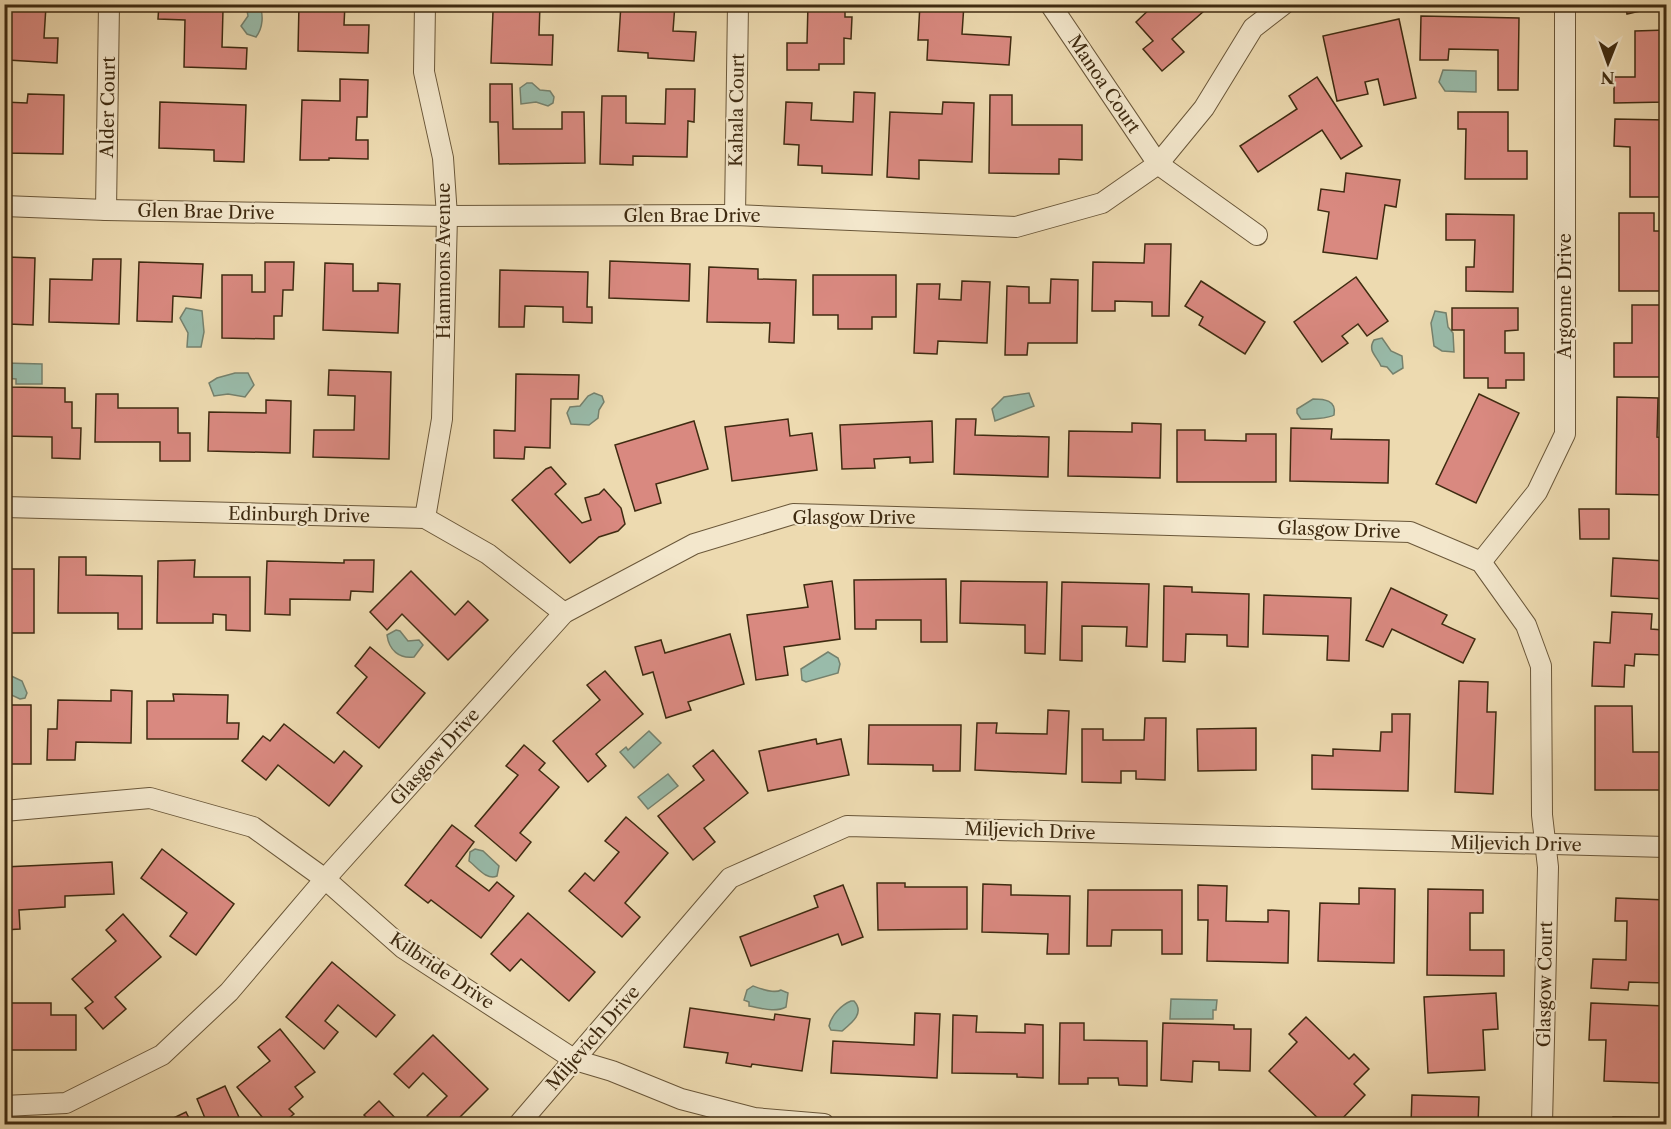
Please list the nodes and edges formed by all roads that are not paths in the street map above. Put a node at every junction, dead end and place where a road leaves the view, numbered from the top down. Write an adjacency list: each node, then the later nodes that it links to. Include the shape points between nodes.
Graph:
1 (110, 4): 9 (street, Alder Court)
2 (425, 4): 11 (street, Hammons Avenue, via 424,72 443,158)
3 (738, 4): 10 (street, Kahala Court)
4 (1050, 4): 7 (street, Manoa Court)
5 (1284, 4): 7 (street, Glen Brae Drive, via 1253,28 1204,108)
6 (1565, 4): 15 (street, Argonne Drive, via 1565,434 1537,492)
7 (1158, 164): 10 (street, Glen Brae Drive, via 1102,202 1016,227); 12 (street)
8 (4, 206): 9 (street, Glen Brae Drive)
9 (106, 210): 11 (street, Glen Brae Drive)
10 (735, 214): 11 (street, Glen Brae Drive)
11 (447, 216): 14 (street, Hammons Avenue, via 442,419)
12 (1257, 235)
13 (4, 507): 14 (street, Edinburgh Drive)
14 (425, 518): 16 (street, Edinburgh Drive, via 488,554)
15 (1481, 562): 16 (street, Glasgow Drive, via 1410,532 793,514 694,544); 18 (street, via 1526,625 1540,666 1542,815)
16 (564, 613): 20 (street, Glasgow Drive)
17 (4, 811): 20 (street, Kilbride Drive, via 150,798 253,827)
18 (1546, 844): 19 (street, Miljevich Drive); 21 (street, Miljevich Drive, via 847,826 730,878); 25 (street, Glasgow Court)
19 (1666, 847)
20 (325, 879): 21 (street, Kilbride Drive, via 403,948); 22 (street, Glasgow Drive, via 229,992 162,1055 66,1102)
21 (575, 1060): 23 (street, Miljevich Drive); 24 (street, Kilbride Drive, via 692,1102 754,1118)
22 (4, 1106)
23 (519, 1125)
24 (824, 1125)
25 (1542, 1125)

